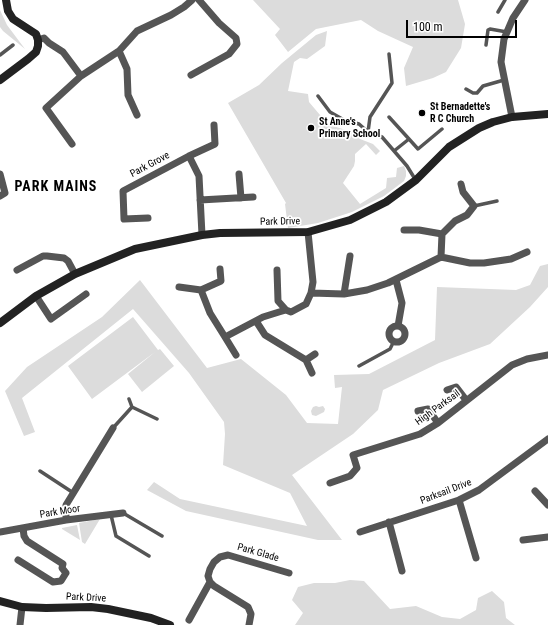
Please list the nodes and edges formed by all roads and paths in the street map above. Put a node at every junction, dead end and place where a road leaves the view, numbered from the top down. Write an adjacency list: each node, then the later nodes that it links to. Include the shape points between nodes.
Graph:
1 (192, 0): 11 (street, via 171,15 137,30)
2 (199, 0): 14 (street, via 236,38 237,44 229,54)
3 (505, 0): 6 (lane)
4 (525, 0): 7 (street)
5 (4, 3): 8 (street, via 13,19)
6 (498, 12)
7 (507, 32): 10 (lane, via 488,30); 17 (street, via 501,62)
8 (37, 37): 15 (street, via 44,38 63,52); 16 (street, via 36,52)
9 (13, 45): 13 (lane)
10 (486, 45)
11 (119, 51): 15 (street); 20 (street, via 127,69 128,95)
12 (390, 54): 26 (lane, via 392,83 370,117)
13 (0, 55)
14 (191, 75)
15 (81, 76): 28 (street, via 46,108)
16 (0, 80)
17 (504, 80): 18 (lane, via 484,86 477,94); 23 (street)
18 (466, 89)
19 (318, 96): 26 (lane, via 330,112 344,120 359,124)
20 (137, 114)
21 (548, 114): 23 (street, Park Drive)
22 (390, 117): 27 (lane)
23 (512, 117): 33 (street, Park Drive, via 479,128 449,147)
24 (214, 125): 30 (street, Park Grove, via 215,144)
25 (442, 130): 27 (lane, via 418,149)
26 (368, 132): 29 (lane, via 382,137)
27 (409, 139): 29 (lane)
28 (72, 144)
29 (394, 151): 33 (lane, via 408,166)
30 (189, 156): 38 (street, via 198,176); 41 (street, Park Grove, via 123,190 124,219)
31 (0, 174): 35 (street, via 5,193)
32 (239, 174): 37 (street)
33 (416, 180): 43 (street, Park Drive, via 386,202 350,220)
34 (462, 184): 40 (street, via 463,192)
35 (0, 196)
36 (253, 197): 37 (street)
37 (241, 198): 38 (street)
38 (200, 200): 45 (street)
39 (497, 201): 40 (lane)
40 (474, 206): 44 (street, via 467,215 455,221)
41 (148, 218)
42 (404, 230): 44 (street)
43 (308, 232): 45 (street, Park Drive); 56 (street, via 313,282)
44 (442, 234): 48 (street)
45 (202, 235): 52 (street, Park Drive, via 135,249)
46 (527, 252): 48 (street, via 511,259 484,263)
47 (350, 256): 58 (street)
48 (441, 257): 53 (street)
49 (220, 269): 55 (street, via 221,281)
50 (17, 270): 52 (street, via 47,256 64,258)
51 (277, 270): 60 (street, via 278,301)
52 (75, 274): 59 (street, Park Drive)
53 (396, 280): 58 (street, via 367,290); 63 (street, via 402,303)
54 (179, 287): 55 (street)
55 (201, 290): 64 (street, via 210,313)
56 (311, 293): 58 (street); 60 (street, via 306,304 291,312)
57 (86, 294): 59 (street, via 50,319)
58 (344, 294)
59 (36, 296): 62 (street, Park Drive)
60 (286, 310): 61 (street)
61 (256, 321): 64 (street); 69 (street, via 265,335)
62 (0, 323)
63 (398, 326): 65 (street, via 393,327 389,333); 65 (street, via 404,330 404,337 399,342)
64 (225, 337): 67 (street)
65 (394, 341): 70 (lane, via 390,349)
66 (315, 354): 69 (street)
67 (236, 355)
68 (548, 355): 74 (street, High Parksail, via 512,365)
69 (306, 360): 71 (street)
70 (359, 366)
71 (312, 373)
72 (447, 390): 74 (street, via 456,387)
73 (129, 399): 75 (lane)
74 (466, 400): 78 (street, High Parksail)
75 (132, 408): 77 (lane); 79 (lane)
76 (418, 411): 78 (street, via 428,408)
77 (157, 419)
78 (438, 423): 82 (street, High Parksail, via 413,437 353,455 357,468 350,476)
79 (113, 428): 84 (street)
80 (548, 439): 85 (street, Parksail Drive, via 479,490)
81 (40, 471): 84 (lane)
82 (330, 483)
83 (535, 491): 86 (street)
84 (72, 492): 89 (street, via 65,506)
85 (459, 500): 90 (street, Parksail Drive); 98 (street)
86 (548, 505)
87 (123, 512): 88 (street, Park Moor); 94 (lane)
88 (111, 514): 89 (street, Park Moor); 97 (lane, via 116,536)
89 (66, 520): 91 (street, Park Moor)
90 (389, 522): 93 (street, Parksail Drive); 100 (street)
91 (23, 528): 92 (street, Park Moor); 99 (street, via 27,541 64,564 62,568 66,573 61,581 53,582)
92 (0, 532)
93 (360, 532)
94 (162, 536)
95 (548, 537): 96 (street)
96 (523, 540)
97 (149, 556)
98 (476, 558)
99 (18, 560)
100 (402, 571)
101 (289, 572): 102 (street, Park Glade, via 228,555 214,562 208,576)
102 (210, 582): 105 (street, Park Glade); 108 (street, via 248,607 251,614)
103 (0, 601): 104 (street, Park Drive)
104 (22, 607): 106 (street); 107 (street, Park Drive, via 91,607 151,618)
105 (189, 620)
106 (20, 625)
107 (170, 625)
108 (249, 625)

